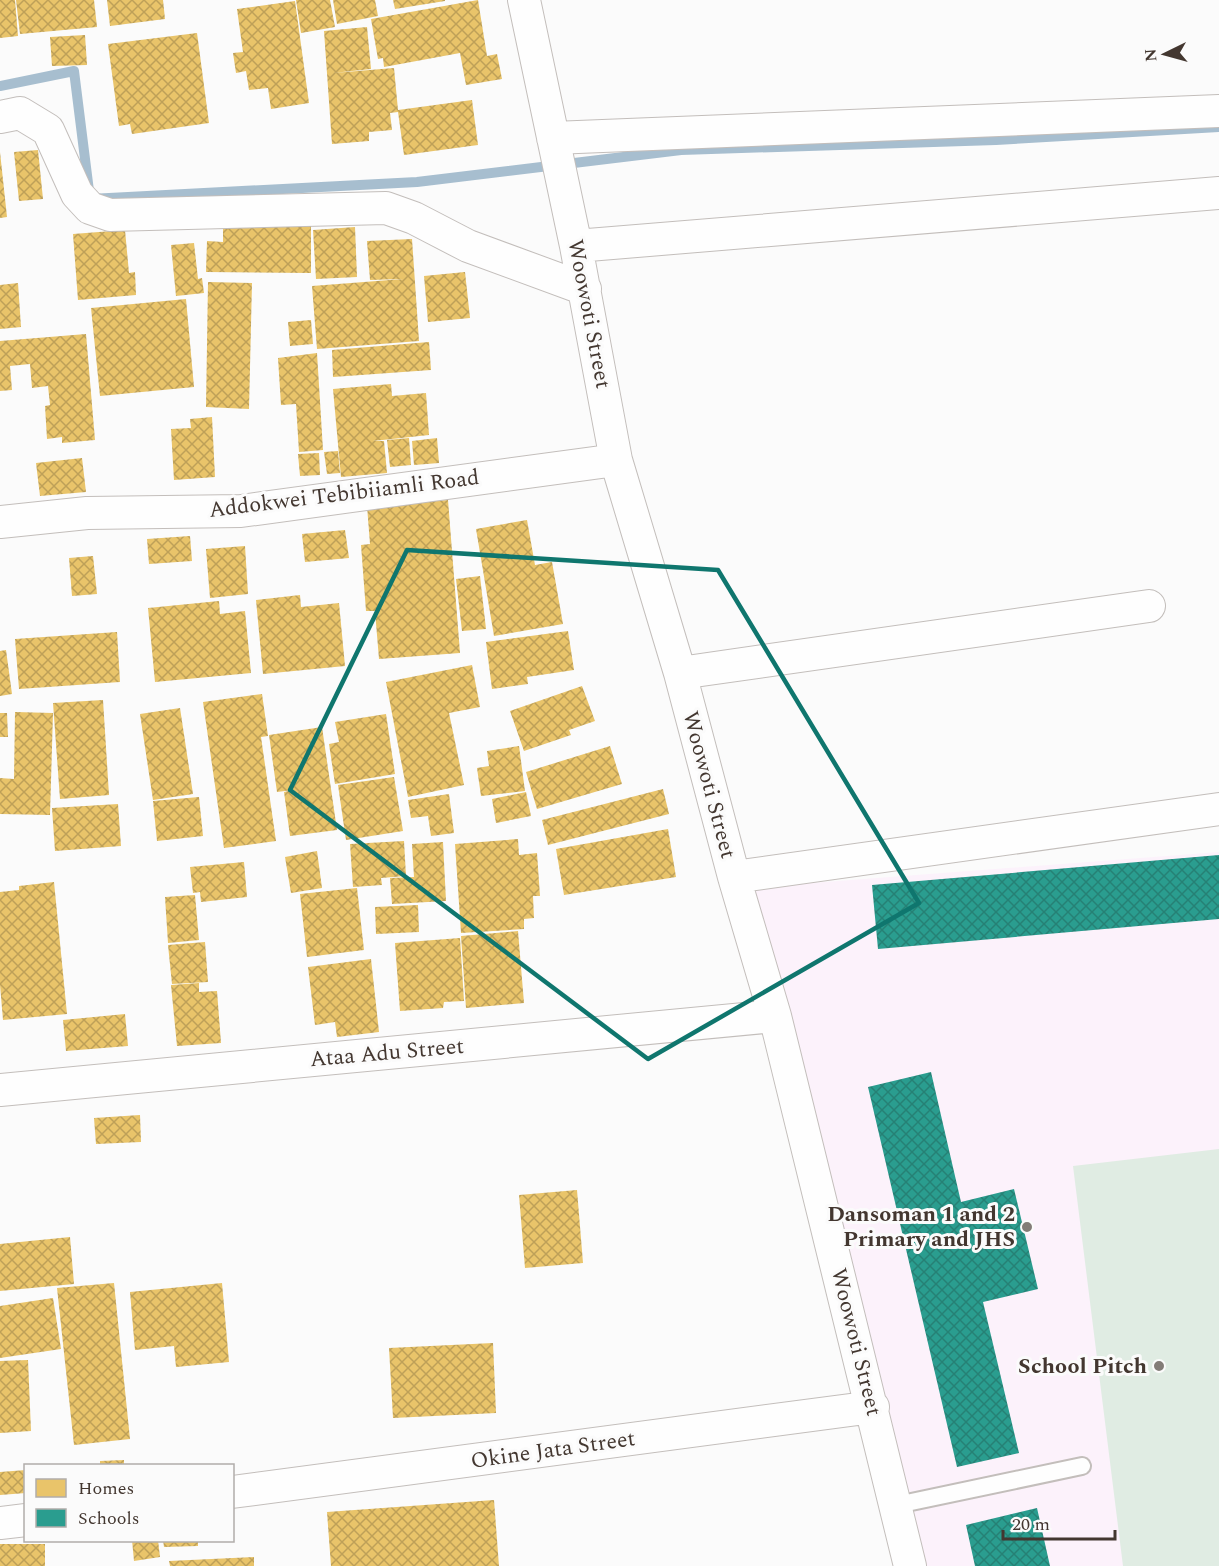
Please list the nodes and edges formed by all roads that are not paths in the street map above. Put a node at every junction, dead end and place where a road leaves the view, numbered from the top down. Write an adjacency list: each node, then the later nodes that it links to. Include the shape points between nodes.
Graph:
1 (524, 0): 4 (street, Woowoti Street)
2 (1219, 111): 4 (street)
3 (0, 117): 7 (street, via 20,113 48,130 77,194 90,208 110,215 386,208 488,254)
4 (555, 149): 6 (street, Woowoti Street)
5 (1219, 194): 6 (street)
6 (576, 246): 7 (street, Woowoti Street)
7 (585, 289): 8 (street, Woowoti Street)
8 (616, 460): 9 (street, Addokwei Tebibiiamli Road, via 241,511 87,513); 11 (street, Woowoti Street)
9 (0, 522)
10 (1149, 606): 11 (street)
11 (680, 673): 13 (street, Woowoti Street)
12 (1219, 809): 13 (street)
13 (734, 878): 14 (street, Woowoti Street)
14 (775, 1016): 15 (street, Ataa Adu Street); 16 (street, Woowoti Street)
15 (0, 1090)
16 (873, 1407): 18 (street, Okine Jata Street); 19 (street, Woowoti Street)
17 (1082, 1466): 19 (lane)
18 (234, 1492)
19 (897, 1505): 22 (street, Woowoti Street)
20 (24, 1520): 21 (street)
21 (0, 1523)
22 (910, 1566)

